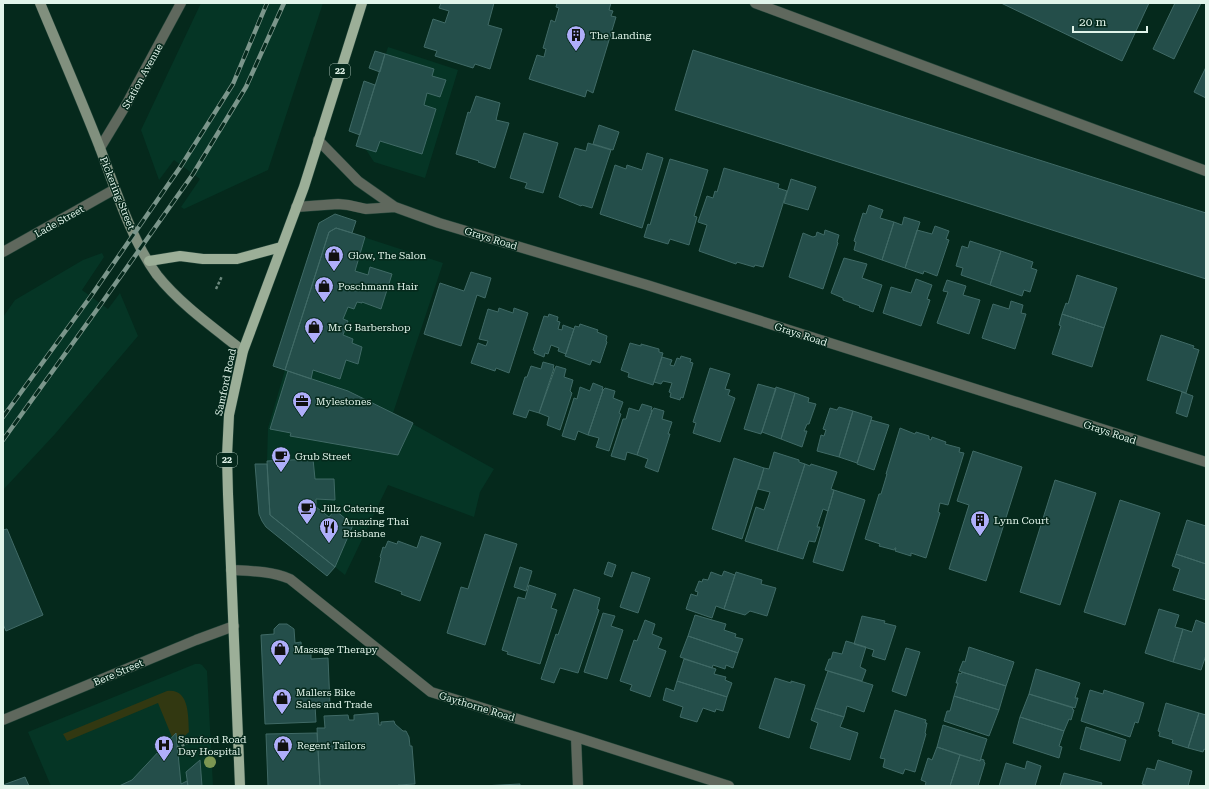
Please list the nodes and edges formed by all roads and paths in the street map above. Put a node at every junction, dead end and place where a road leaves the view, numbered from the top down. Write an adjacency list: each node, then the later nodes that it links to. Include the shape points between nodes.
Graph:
1 (40, 3): 6 (main road, Pickering Street)
2 (181, 3): 6 (street, Station Avenue)
3 (362, 3): 5 (main road, Samford Road / 22)
4 (755, 3): 7 (street)
5 (318, 140): 9 (main road, Samford Road / 22); 10 (street, Grays Road, via 358,181)
6 (100, 148): 8 (main road, Pickering Street)
7 (1206, 171)
8 (115, 189): 12 (street, Lade Street); 13 (main road, Pickering Street)
9 (296, 207): 10 (street, Grays Road, via 338,204 366,209); 11 (main road, Samford Road / 22)
10 (395, 207): 17 (street, Grays Road, via 439,223 647,285)
11 (281, 247): 13 (main road, via 232,259 180,256); 16 (main road, Samford Road / 22)
12 (3, 252)
13 (149, 261): 16 (main road, Pickering Street, via 167,286)
14 (223, 272): 15 (path)
15 (216, 289)
16 (243, 351): 18 (main road, Samford Road / 22, via 232,395 227,436)
17 (1206, 462)
18 (231, 570): 19 (main road, Samford Road / 22); 22 (street, Gaythorne Road, via 266,572 290,579 431,692)
19 (234, 626): 20 (street, Bere Street); 24 (main road, Samford Road / 22)
20 (3, 720)
21 (202, 736): 23 (path)
22 (576, 736): 25 (street); 26 (street, Gaythorne Road)
23 (177, 748)
24 (240, 786)
25 (578, 786)
26 (729, 786)

